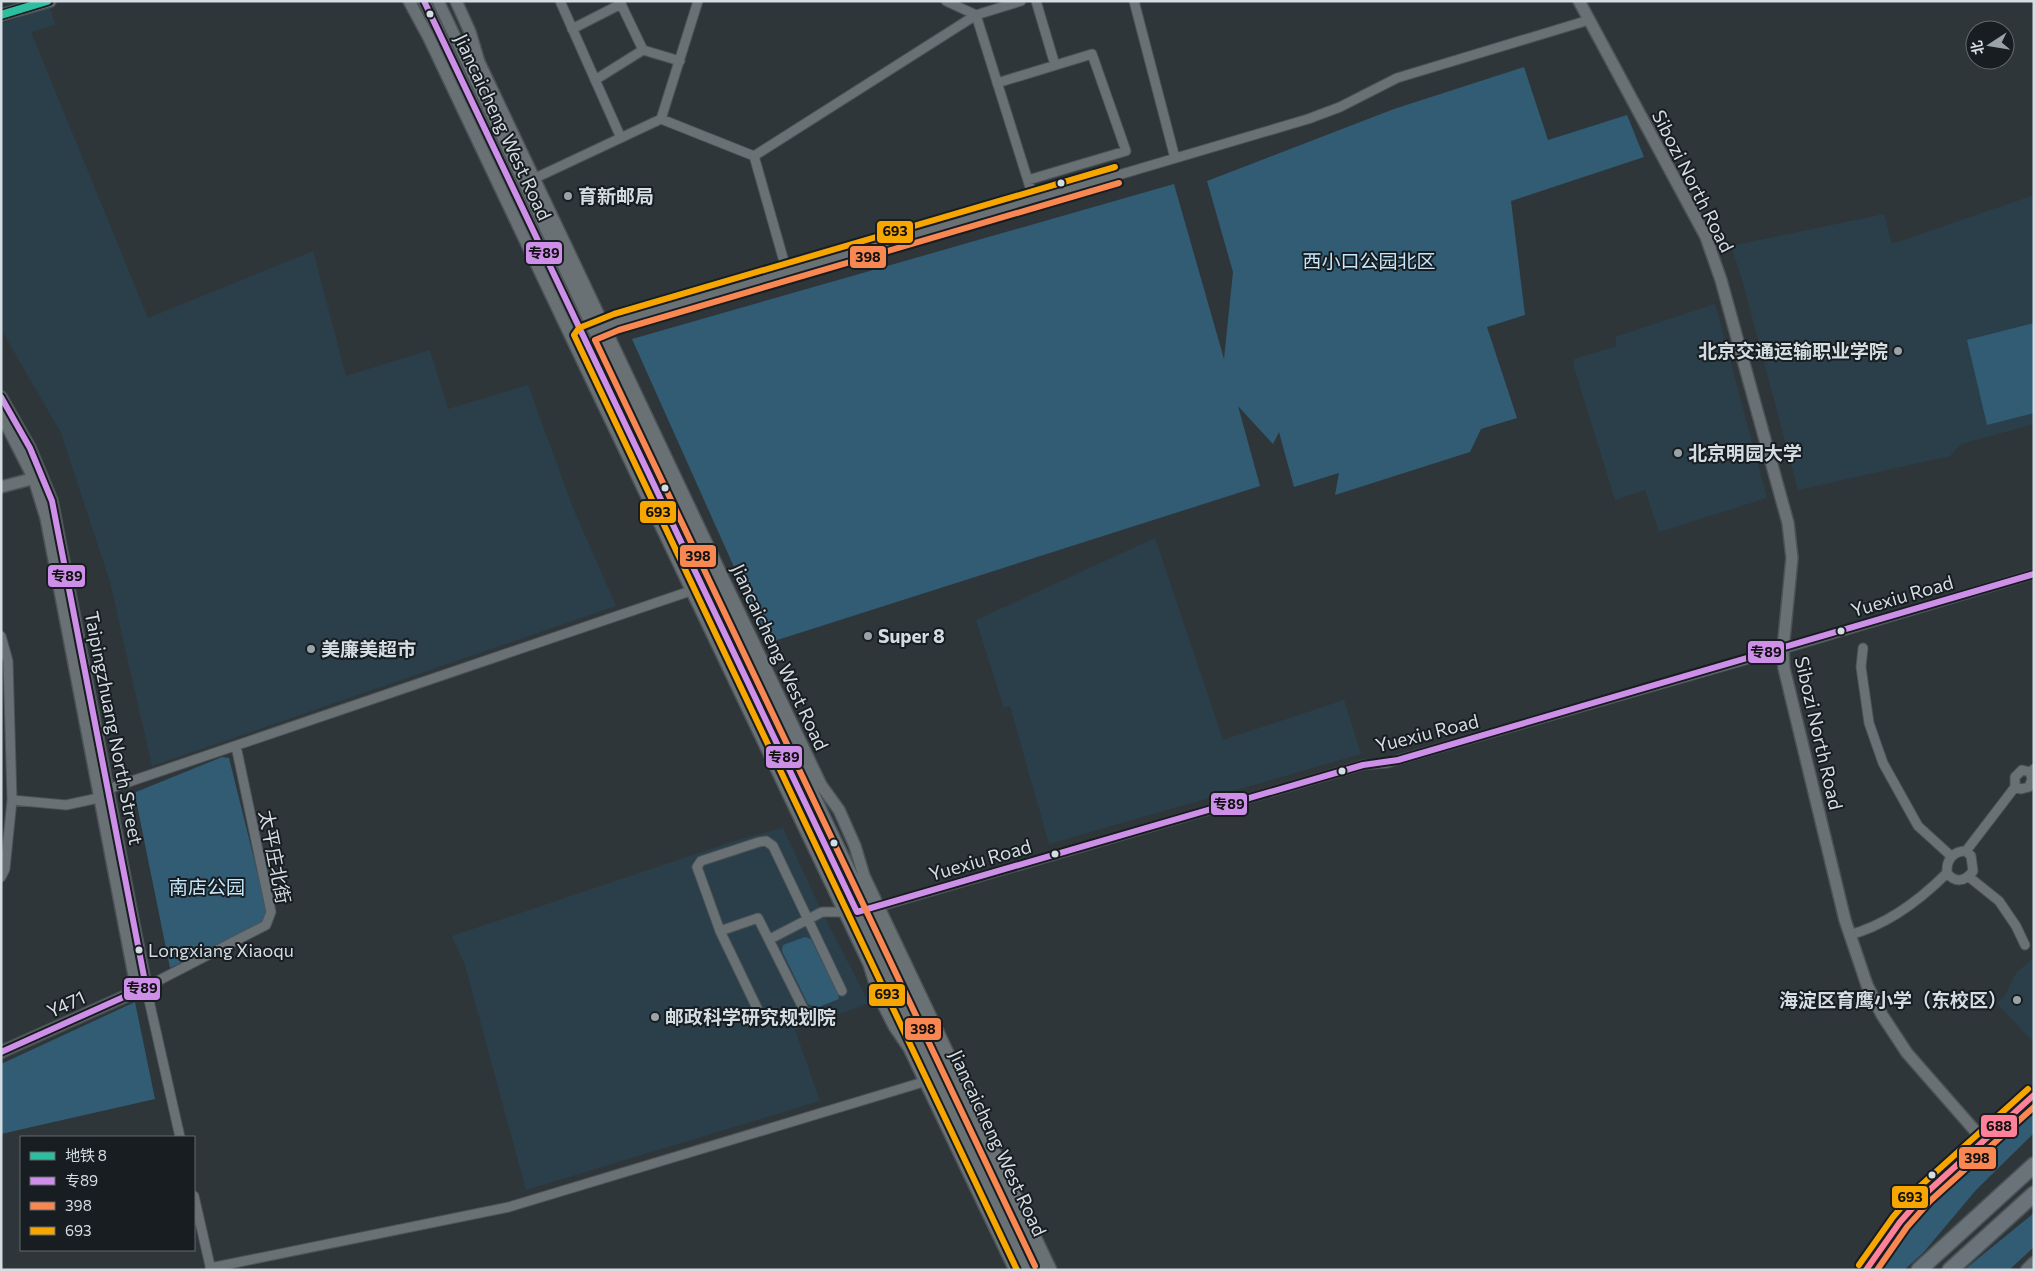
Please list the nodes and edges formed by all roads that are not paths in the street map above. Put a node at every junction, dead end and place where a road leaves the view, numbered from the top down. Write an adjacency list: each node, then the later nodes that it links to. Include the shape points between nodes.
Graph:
1 (21, 1): 16 (street)
2 (50, 1): 17 (street)
3 (409, 1): 41 (street, Jiancaicheng West Road)
4 (424, 1): 35 (street, Jiancaicheng West Road)
5 (438, 1): 31 (street, Jiancaicheng West Road)
6 (456, 1): 31 (street, Jiancaicheng West Road)
7 (560, 1): 20 (street)
8 (698, 1): 22 (street)
9 (946, 1): 18 (street)
10 (1021, 1): 15 (street)
11 (1036, 1): 23 (street)
12 (1134, 1): 29 (street)
13 (1579, 1): 19 (street, Sibozi North Road)
14 (621, 3): 20 (street); 21 (street)
15 (997, 5): 18 (street)
16 (1, 7)
17 (1, 15)
18 (976, 15): 25 (street); 28 (street)
19 (1589, 20): 29 (street, via 1397,78 1324,114); 44 (street, Sibozi North Road, via 1695,214 1721,280 1788,523 1792,558)
20 (572, 29): 24 (street)
21 (643, 50): 22 (street); 24 (street)
22 (680, 61): 26 (street)
23 (1055, 65): 25 (street); 30 (street, via 1092,54 1126,151)
24 (595, 80): 27 (street)
25 (997, 83): 30 (street)
26 (661, 119): 27 (street); 28 (street)
27 (622, 138): 31 (street)
28 (754, 156): 33 (street)
29 (1175, 158): 32 (street)
30 (1028, 180): 32 (street)
31 (529, 181): 34 (street, Jiancaicheng West Road)
32 (1034, 200): 33 (street)
33 (787, 272): 34 (street)
34 (599, 329): 35 (street); 41 (street, Jiancaicheng West Road); 45 (street, Jiancaicheng West Road)
35 (583, 336): 41 (street, Jiancaicheng West Road)
36 (1, 397): 38 (street, Taipingzhuang North Street)
37 (1, 414): 38 (street, Taipingzhuang North Street)
38 (39, 477): 39 (street); 51 (street, Taipingzhuang North Street, via 56,516)
39 (1, 487)
40 (2034, 574): 44 (street, Yuexiu Road)
41 (703, 587): 46 (street, Jiancaicheng West Road); 47 (street); 58 (street, Jiancaicheng West Road); 59 (street, Jiancaicheng West Road)
42 (1, 636): 52 (street, via 8,661)
43 (1863, 648): 54 (street, via 1861,667 1869,724 1883,763 1918,826)
44 (1783, 649): 58 (street, Yuexiu Road, via 1387,763 1356,767); 62 (street, Sibozi North Road, via 1786,674)
45 (758, 652): 46 (street); 58 (street, Jiancaicheng West Road, via 821,785 844,821 855,846 864,876)
46 (769, 701): 58 (street, Jiancaicheng West Road)
47 (236, 746): 51 (street); 65 (street, 太平庄北街, via 271,912 266,925)
48 (2032, 771): 49 (street, via 2022,770 2015,777); 50 (street)
49 (2015, 787): 50 (street); 53 (street)
50 (2031, 789)
51 (104, 793): 52 (street, via 66,805); 65 (street, Taipingzhuang North Street)
52 (12, 800): 56 (street, via 5,869)
53 (1966, 851): 54 (street); 57 (street, via 1974,864)
54 (1951, 856): 55 (street, via 1946,865)
55 (1947, 873): 57 (street, via 1952,879); 62 (street, via 1931,889 1890,918)
56 (1, 877)
57 (1969, 877): 64 (street, via 1999,901)
58 (868, 909): 59 (street, Yuexiu Road); 70 (street, Jiancaicheng West Road); 81 (street, Jiancaicheng West Road); 82 (street, Jiancaicheng West Road)
59 (845, 912): 60 (street, Yuexiu Road, via 822,912); 70 (street, Jiancaicheng West Road, via 894,1026)
60 (807, 920): 61 (street, via 772,846 766,841 701,861 696,867); 63 (street, Yuexiu Road); 66 (street)
61 (720, 931): 63 (street, via 758,918); 67 (street)
62 (1849, 935): 73 (street, Sibozi North Road, via 1870,992 1898,1041)
63 (770, 939): 68 (street)
64 (2025, 945)
65 (141, 989): 69 (street, Y471); 72 (street)
66 (842, 991)
67 (757, 1008)
68 (803, 1008)
69 (1, 1052)
70 (931, 1080): 78 (street, via 509,1207); 79 (street, Jiancaicheng West Road); 80 (street, Jiancaicheng West Road)
71 (2034, 1095): 73 (main road)
72 (180, 1136)
73 (1984, 1141): 83 (main road, via 1912,1208)
74 (2034, 1165): 84 (highway)
75 (2034, 1194): 85 (highway)
76 (195, 1201): 78 (street)
77 (2034, 1263): 86 (main road)
78 (210, 1269)
79 (1014, 1270)
80 (1027, 1270)
81 (1039, 1270)
82 (1051, 1270)
83 (1866, 1270)
84 (1919, 1270)
85 (1950, 1270)
86 (2027, 1270)

